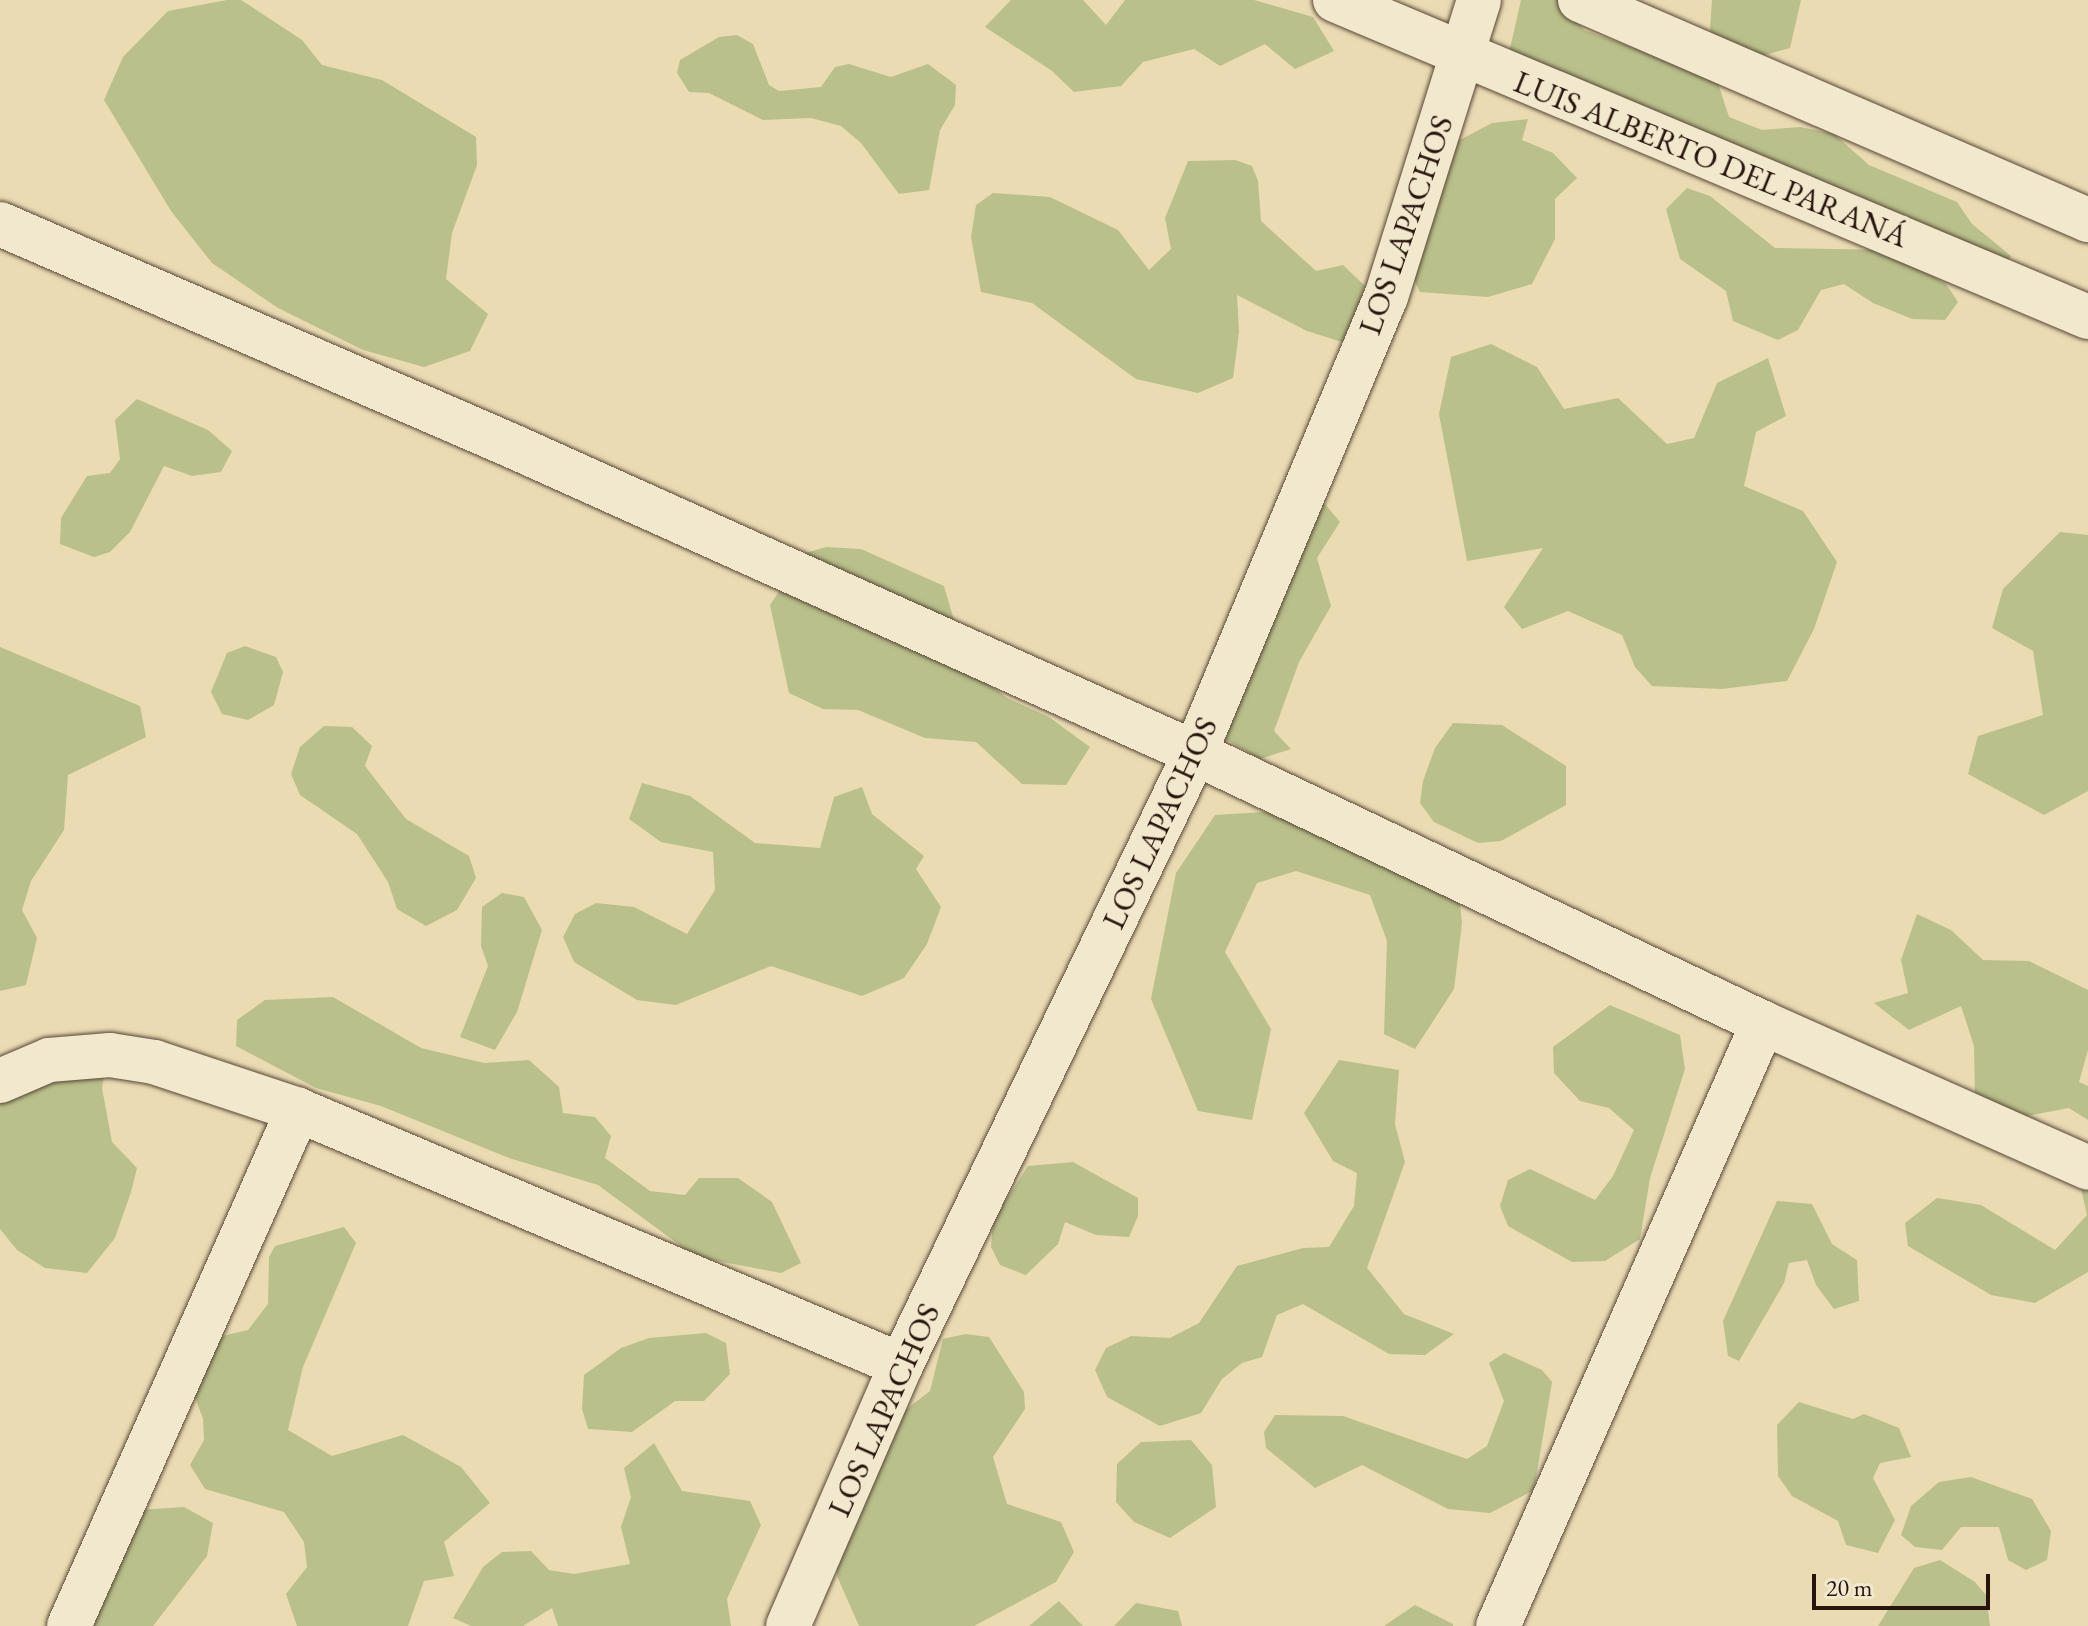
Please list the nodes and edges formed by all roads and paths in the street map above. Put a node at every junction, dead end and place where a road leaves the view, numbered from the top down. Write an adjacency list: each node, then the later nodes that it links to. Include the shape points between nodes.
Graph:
1 (1335, 0): 4 (street, LUIS ALBERTO DEL PARANÁ)
2 (1479, 0): 4 (street, LOS LAPACHOS)
3 (1580, 0): 5 (street)
4 (1465, 58): 7 (street, LUIS ALBERTO DEL PARANÁ); 8 (street, LOS LAPACHOS, via 1386,297)
5 (2088, 220)
6 (0, 224): 8 (street, via 510,445)
7 (2088, 317)
8 (1195, 753): 9 (street); 13 (street, LOS LAPACHOS)
9 (1763, 1023): 12 (street); 16 (street)
10 (0, 1081): 11 (street, via 49,1060 110,1055 154,1062)
11 (298, 1110): 13 (street); 14 (street)
12 (2088, 1168)
13 (901, 1365): 15 (street, LOS LAPACHOS)
14 (69, 1626)
15 (788, 1626)
16 (1498, 1626)

